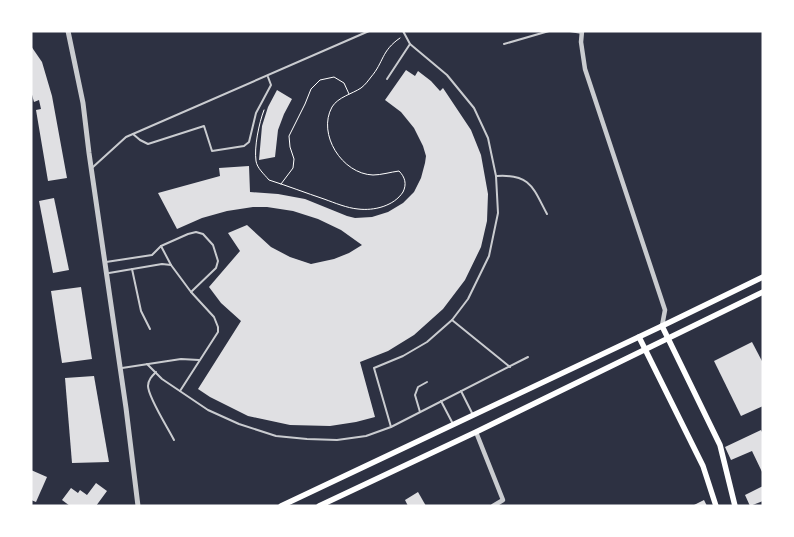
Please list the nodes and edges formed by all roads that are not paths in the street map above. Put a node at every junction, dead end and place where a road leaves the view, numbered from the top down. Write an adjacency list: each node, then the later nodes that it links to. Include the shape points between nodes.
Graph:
1 (68, 31): 12 (street, via 83,103)
2 (369, 31): 9 (lane)
3 (403, 31): 7 (lane)
4 (549, 31): 8 (lane)
5 (570, 31): 6 (lane)
6 (582, 32): 24 (street, via 585,69 665,310)
7 (410, 44): 10 (lane); 13 (lane, via 447,76 474,108 488,138)
8 (504, 44)
9 (268, 76): 11 (lane); 11 (lane, via 271,85 256,113 249,142 244,146 212,151 204,126 148,144)
10 (387, 79)
11 (133, 134): 12 (lane)
12 (91, 169): 16 (street)
13 (496, 176): 14 (lane, via 520,177 530,184); 23 (lane, via 498,213 489,256 468,299)
14 (547, 214)
15 (161, 246): 16 (lane, via 152,255); 17 (lane); 21 (lane, via 196,232 207,237 213,245 218,261 216,268)
16 (105, 262): 19 (street)
17 (171, 265): 18 (lane); 21 (lane)
18 (132, 269): 19 (lane); 25 (lane, via 140,311)
19 (106, 273): 33 (street)
20 (763, 277): 24 (main road)
21 (192, 292): 30 (lane, via 214,317 218,327)
22 (763, 292): 27 (main road)
23 (452, 320): 32 (lane); 42 (lane, via 427,342 374,368)
24 (662, 326): 26 (main road); 27 (main road)
25 (150, 329)
26 (638, 337): 28 (main road); 40 (main road)
27 (667, 339): 28 (main road); 50 (main road, via 720,445)
28 (646, 350): 43 (main road); 49 (main road, via 703,466)
29 (528, 357): 32 (lane)
30 (199, 360): 31 (lane); 36 (lane)
31 (147, 364): 33 (lane); 34 (lane)
32 (510, 366): 37 (lane)
33 (120, 368): 45 (street)
34 (156, 372): 36 (lane); 44 (lane, via 148,386)
35 (427, 382): 39 (lane, via 418,387 415,395)
36 (180, 391): 42 (lane, via 208,410 276,436 337,440 366,436)
37 (461, 391): 38 (lane); 40 (lane)
38 (441, 401): 39 (lane); 41 (lane)
39 (420, 412): 42 (lane)
40 (473, 415): 41 (main road)
41 (453, 424): 46 (main road)
42 (390, 427)
43 (476, 432): 47 (main road); 48 (street, via 503,500)
44 (174, 440)
45 (138, 506)
46 (281, 506)
47 (319, 506)
48 (493, 506)
49 (716, 506)
50 (735, 506)

